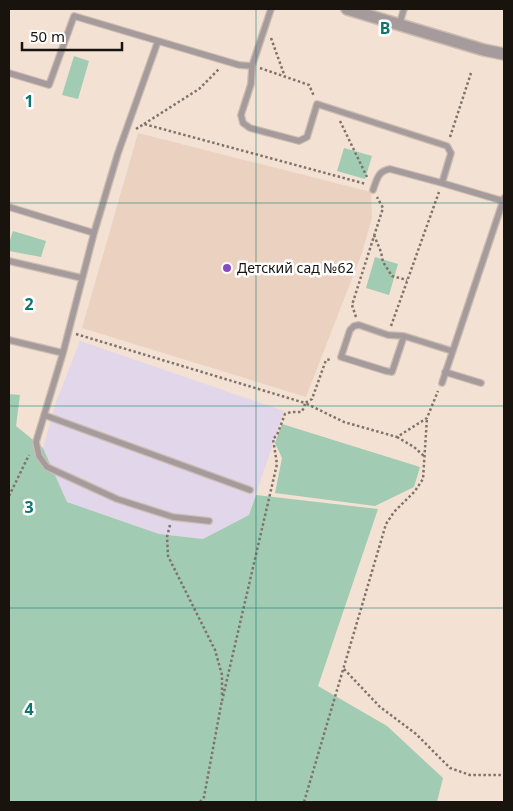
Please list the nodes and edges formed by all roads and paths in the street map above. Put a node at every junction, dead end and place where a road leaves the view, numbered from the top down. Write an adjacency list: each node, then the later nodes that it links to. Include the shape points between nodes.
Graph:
1 (271, 9): 4 (lane)
2 (347, 9): 5 (street)
3 (404, 9): 5 (lane)
4 (266, 25): 8 (lane); 12 (path)
5 (399, 25): 7 (street)
6 (158, 41): 8 (lane); 10 (lane, via 74,16 48,86); 16 (lane)
7 (504, 54)
8 (252, 66): 12 (path); 13 (lane, via 241,115 243,123 250,128 299,141 307,137)
9 (218, 71): 15 (path, via 199,89)
10 (9, 73)
11 (471, 73): 17 (path)
12 (285, 77): 13 (path, via 309,85)
13 (317, 104): 14 (lane)
14 (335, 110): 15 (path, via 371,186); 17 (lane)
15 (144, 124): 16 (path, via 132,131)
16 (127, 129): 22 (lane)
17 (447, 146): 18 (lane, via 451,153)
18 (442, 183): 19 (lane, via 390,168 378,175); 20 (lane); 26 (path)
19 (374, 190): 23 (path, via 383,208)
20 (504, 200): 32 (lane)
21 (9, 207): 22 (lane)
22 (94, 233): 25 (lane)
23 (374, 235): 26 (path, via 383,262 392,276); 27 (path, via 352,305)
24 (9, 260): 25 (lane)
25 (82, 278): 28 (lane)
26 (407, 280): 29 (path)
27 (359, 325): 29 (lane); 34 (lane, via 350,330)
28 (68, 332): 33 (lane); 38 (path)
29 (388, 334): 30 (lane)
30 (404, 336): 32 (lane); 34 (lane, via 392,372)
31 (9, 340): 33 (lane)
32 (452, 351): 35 (lane)
33 (63, 353): 39 (lane)
34 (341, 357): 38 (path, via 326,360 312,399)
35 (446, 372): 36 (lane); 37 (lane)
36 (442, 383): 40 (path)
37 (482, 383)
38 (305, 403): 41 (path, via 344,422); 49 (path, via 301,412 285,414 273,439 277,464)
39 (44, 415): 42 (lane); 44 (lane)
40 (428, 418): 41 (path); 43 (path)
41 (398, 437): 43 (path)
42 (36, 442): 45 (path); 46 (lane, via 39,456 47,467 117,498)
43 (425, 457): 48 (path, via 423,480 386,524)
44 (250, 490)
45 (9, 496)
46 (172, 517): 47 (lane); 49 (path, via 167,537 168,556 215,650 222,675)
47 (209, 521)
48 (344, 669): 50 (path, via 380,707 416,734 450,768 470,775); 52 (path)
49 (222, 701): 51 (path, via 204,797)
50 (504, 775)
51 (200, 802)
52 (304, 802)

